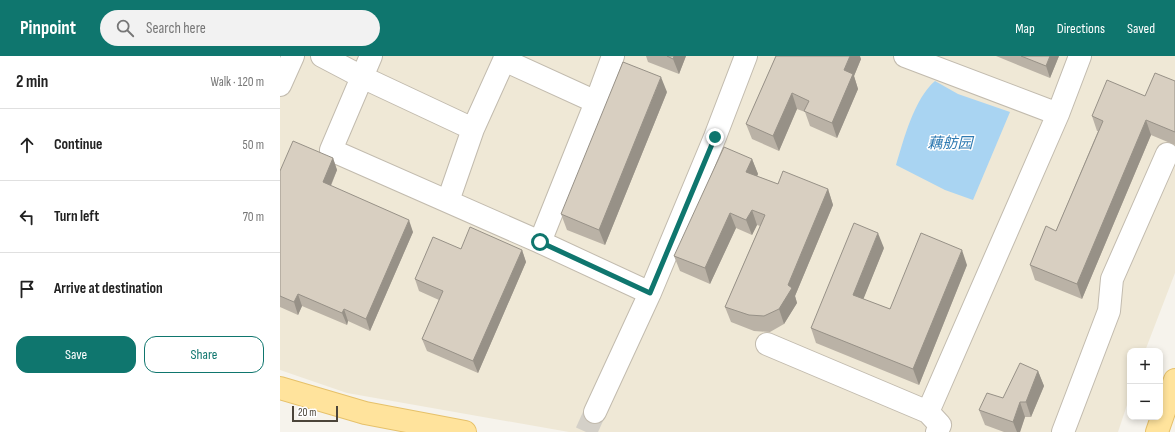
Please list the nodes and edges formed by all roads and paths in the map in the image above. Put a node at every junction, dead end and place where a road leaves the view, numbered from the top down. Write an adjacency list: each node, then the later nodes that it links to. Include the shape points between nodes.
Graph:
1 (293, 56): 10 (lane)
2 (322, 56): 9 (lane)
3 (371, 56): 9 (lane)
4 (613, 56): 11 (lane)
5 (746, 56): 17 (lane)
6 (906, 56): 12 (lane)
7 (505, 58): 11 (lane); 13 (lane)
8 (1081, 59): 12 (lane)
9 (362, 77): 13 (lane); 15 (lane, via 331,150)
10 (280, 85)
11 (596, 102): 16 (lane)
12 (1058, 114): 22 (lane)
13 (473, 129): 15 (lane)
14 (1167, 154): 24 (lane, via 1112,279 1109,311)
15 (448, 201): 16 (lane)
16 (540, 242): 17 (lane)
17 (650, 293): 21 (lane)
18 (766, 344): 22 (lane)
19 (1175, 380): 25 (main road)
20 (280, 388): 23 (main road, via 366,414)
21 (595, 412)
22 (940, 425)
23 (464, 432)
24 (1063, 432)
25 (1157, 432)

